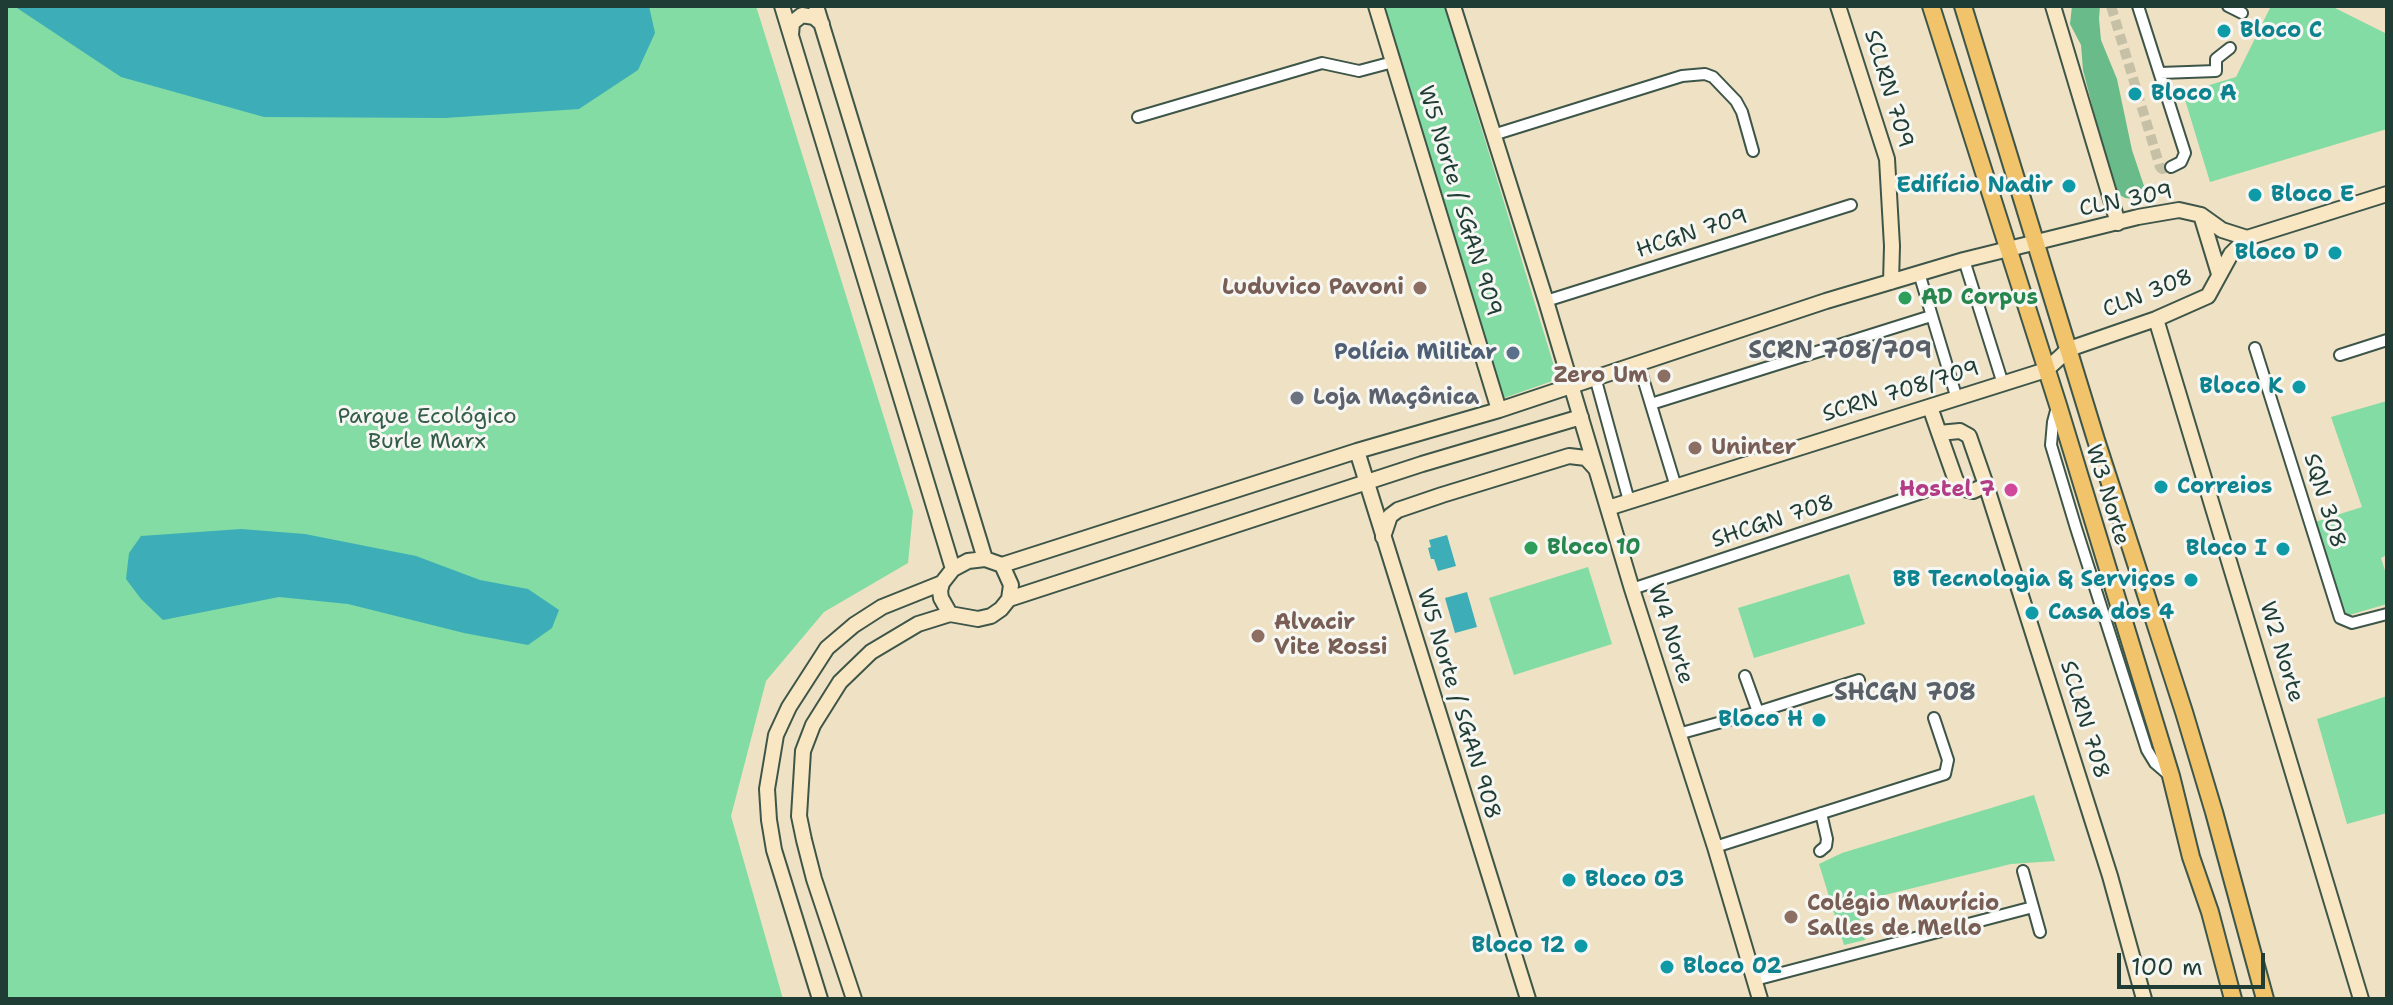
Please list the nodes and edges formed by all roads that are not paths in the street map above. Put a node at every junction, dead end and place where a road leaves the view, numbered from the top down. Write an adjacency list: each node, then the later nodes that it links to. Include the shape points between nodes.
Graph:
1 (782, 6): 13 (street)
2 (816, 6): 12 (street)
3 (1376, 6): 15 (street, W5 Norte / SGAN 909)
4 (1453, 6): 18 (street, W4 Norte)
5 (1838, 6): 35 (street, SCLRN 709, via 1887,159)
6 (1931, 6): 20 (main road, W3 Norte)
7 (1963, 6): 19 (main road, W3 Norte)
8 (2053, 6): 28 (street)
9 (2138, 6): 16 (street)
10 (2228, 6): 11 (street)
11 (2242, 13)
12 (822, 24): 13 (street, via 814,17 798,17); 68 (street)
13 (791, 37): 70 (street)
14 (2230, 48): 16 (street, via 2216,59 2216,71)
15 (1393, 62): 17 (street, via 1359,71 1322,63); 52 (street, W5 Norte / SGAN 909)
16 (2160, 73): 22 (street, via 2184,158)
17 (1138, 117)
18 (1493, 135): 21 (street, via 1697,73 1713,77 1736,101); 36 (street, W4 Norte)
19 (2005, 143): 20 (main road, via 1989,151); 25 (main road, W3 Norte)
20 (1974, 145): 23 (main road, W3 Norte)
21 (1753, 151)
22 (2171, 167)
23 (1984, 179): 25 (main road, via 1992,166 2002,165); 31 (main road, W3 Norte)
24 (2387, 194): 29 (street)
25 (2022, 199): 30 (main road, W3 Norte)
26 (1851, 205): 36 (street, HCGN 709)
27 (2201, 215): 28 (street, CLN 309, via 2179,210); 29 (street, CLN 309, via 2222,230); 34 (street)
28 (2118, 223): 30 (street, CLN 309)
29 (2247, 238): 34 (street, CLN 308)
30 (2035, 243): 31 (street, CLN 309); 41 (main road, W3 Norte)
31 (2008, 249): 32 (street); 44 (main road, W3 Norte)
32 (1964, 260): 33 (street); 46 (street, SCRN 708/709)
33 (1919, 273): 35 (street); 37 (street)
34 (2219, 274): 38 (street, CLN 308, via 2208,296)
35 (1891, 282): 43 (street)
36 (1546, 301): 47 (street, W4 Norte)
37 (1931, 316): 48 (street); 49 (street)
38 (2156, 319): 41 (street, CLN 308); 96 (street, W2 Norte)
39 (2387, 340): 42 (street)
40 (2255, 348): 75 (street, SQN 308, via 2340,618 2352,623)
41 (2069, 349): 44 (street, CLN 308); 56 (main road, W3 Norte)
42 (2340, 355)
43 (1638, 362): 45 (street); 49 (street)
44 (2046, 370): 46 (street, SCRN 708/709); 50 (main road, W3 Norte)
45 (1595, 377): 47 (street); 64 (street)
46 (2003, 384): 48 (street, SCRN 708/709)
47 (1571, 385): 52 (street); 53 (street, W4 Norte)
48 (1957, 399): 51 (street, SCRN 708/709)
49 (1651, 404): 62 (street)
50 (2058, 405): 55 (main road, W3 Norte); 81 (street, via 2051,445 2076,528 2147,750)
51 (1930, 407): 54 (street); 62 (street, SCRN 708/709)
52 (1499, 410): 57 (street)
53 (1581, 417): 58 (street, W4 Norte); 60 (street)
54 (1939, 433): 61 (street, SCLRN 708, via 1954,430 1969,436); 61 (street, via 1959,486 1973,491)
55 (2067, 440): 56 (main road, via 2083,453 2092,450); 59 (main road, W3 Norte)
56 (2096, 440): 65 (main road, W3 Norte)
57 (1357, 451): 60 (street, W5 Norte / SGAN 908); 69 (street)
58 (1597, 469): 66 (street, W4 Norte); 67 (street, via 1586,458 1569,456 1442,495 1398,510 1390,516)
59 (2079, 481): 65 (main road, via 2084,470 2097,469); 81 (main road, W3 Norte)
60 (1367, 482): 67 (street, W5 Norte / SGAN 908); 73 (street)
61 (1986, 485): 93 (street, SCLRN 708)
62 (1676, 487): 64 (street, SCRN 708/709)
63 (1925, 492): 72 (street, SHCGN 708)
64 (1629, 501): 66 (street, SCRN 708/709)
65 (2117, 503): 95 (main road, W3 Norte, via 2214,812)
66 (1608, 508): 72 (street, W4 Norte)
67 (1383, 537): 91 (street, W5 Norte / SGAN 908)
68 (985, 559): 69 (street); 70 (street)
69 (1002, 565): 73 (street, via 1011,585)
70 (953, 569): 71 (street)
71 (942, 583): 74 (street, via 941,598); 89 (street, via 882,607 827,648 776,735 767,789 769,820)
72 (1632, 589): 80 (street, W4 Norte)
73 (1009, 599): 74 (street, via 985,617)
74 (950, 614): 90 (street, via 893,637 856,664 821,711 803,751 799,816)
75 (2387, 614)
76 (1745, 676): 78 (street)
77 (1859, 680): 78 (street)
78 (1758, 712): 80 (street)
79 (1934, 718): 82 (street, via 1948,760 1945,774)
80 (1678, 734): 83 (street, W4 Norte)
81 (2171, 776): 94 (main road, W3 Norte)
82 (1821, 813): 83 (street); 84 (street, via 1827,839)
83 (1715, 847): 88 (street, W4 Norte)
84 (1820, 851)
85 (2023, 871): 86 (street)
86 (2033, 907): 87 (street); 88 (street)
87 (2040, 932)
88 (1755, 980): 92 (street, W4 Norte)
89 (820, 999)
90 (854, 999)
91 (1528, 999)
92 (1760, 999)
93 (2144, 999)
94 (2233, 999)
95 (2265, 999)
96 (2361, 999)

